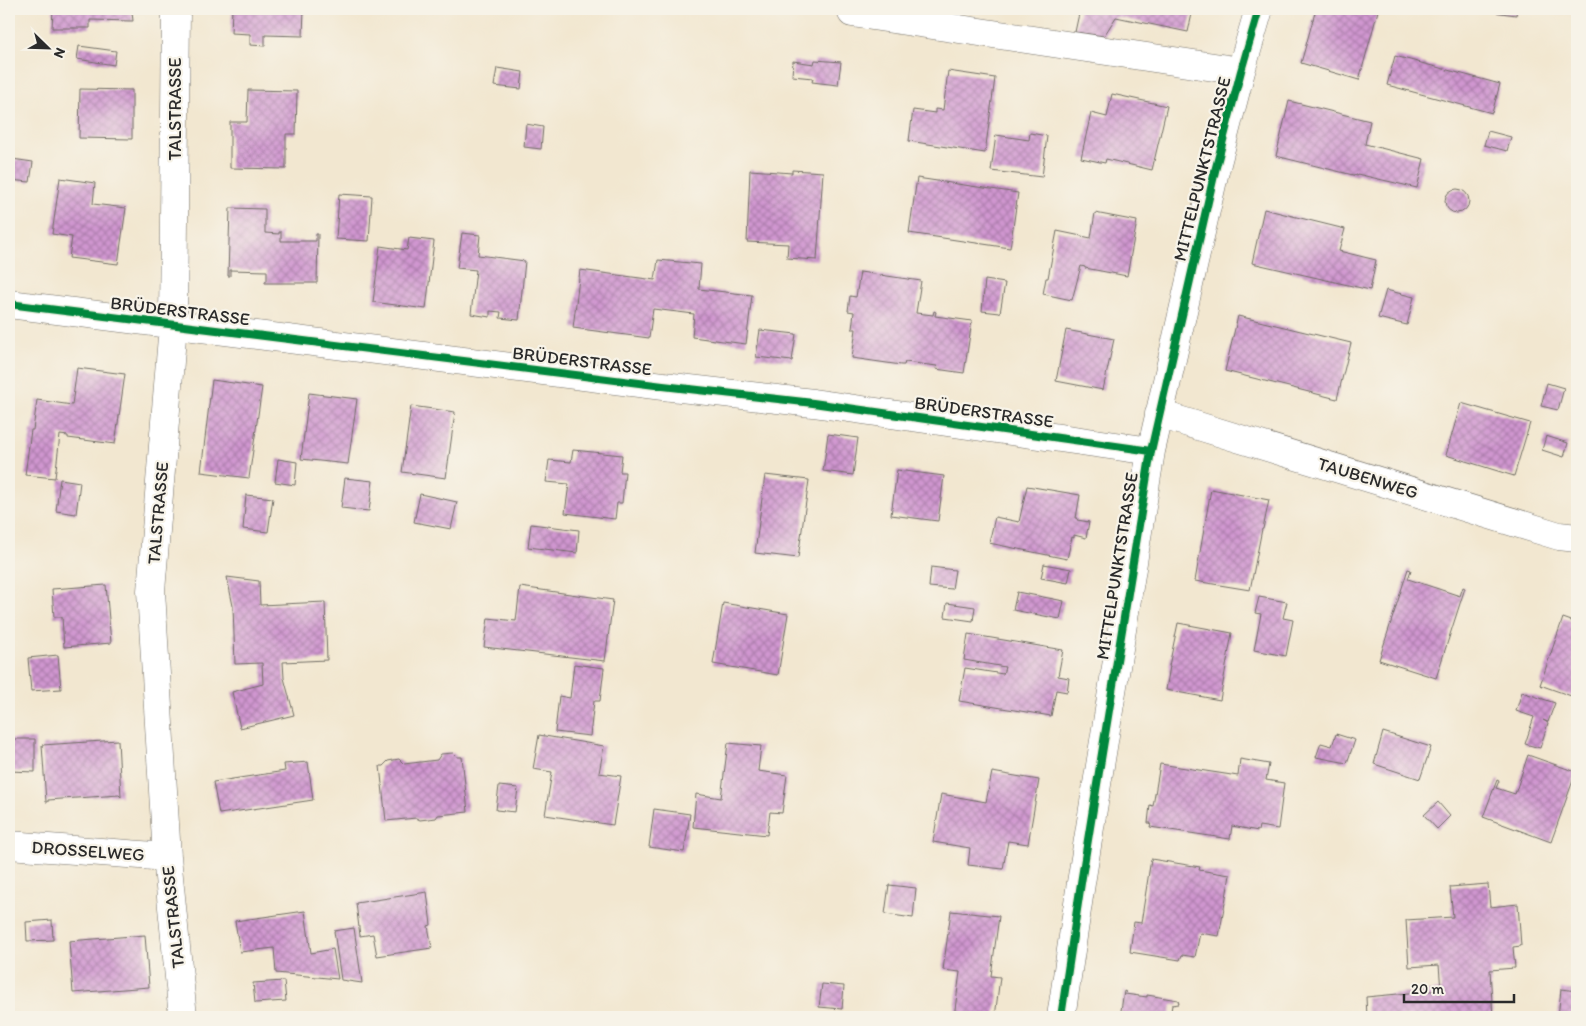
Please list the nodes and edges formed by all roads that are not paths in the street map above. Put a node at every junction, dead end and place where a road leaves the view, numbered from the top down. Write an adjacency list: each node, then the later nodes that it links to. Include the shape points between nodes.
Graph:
1 (176, 9): 6 (street, TALSTRASSE)
2 (1259, 9): 4 (street, MITTELPUNKTSTRASSE)
3 (852, 14): 4 (street, MITTELPUNKTSTRASSE)
4 (1241, 71): 7 (street, MITTELPUNKTSTRASSE)
5 (9, 304): 6 (street, BRÜDERSTRASSE)
6 (173, 325): 8 (street, BRÜDERSTRASSE, via 814,404); 11 (street, TALSTRASSE, via 151,591)
7 (1160, 414): 8 (street, MITTELPUNKTSTRASSE); 9 (street, TAUBENWEG, via 1560,536)
8 (1151, 451): 13 (street, MITTELPUNKTSTRASSE)
9 (1577, 538)
10 (9, 845): 11 (street, DROSSELWEG)
11 (167, 857): 12 (street, TALSTRASSE)
12 (183, 1017)
13 (1061, 1017)

